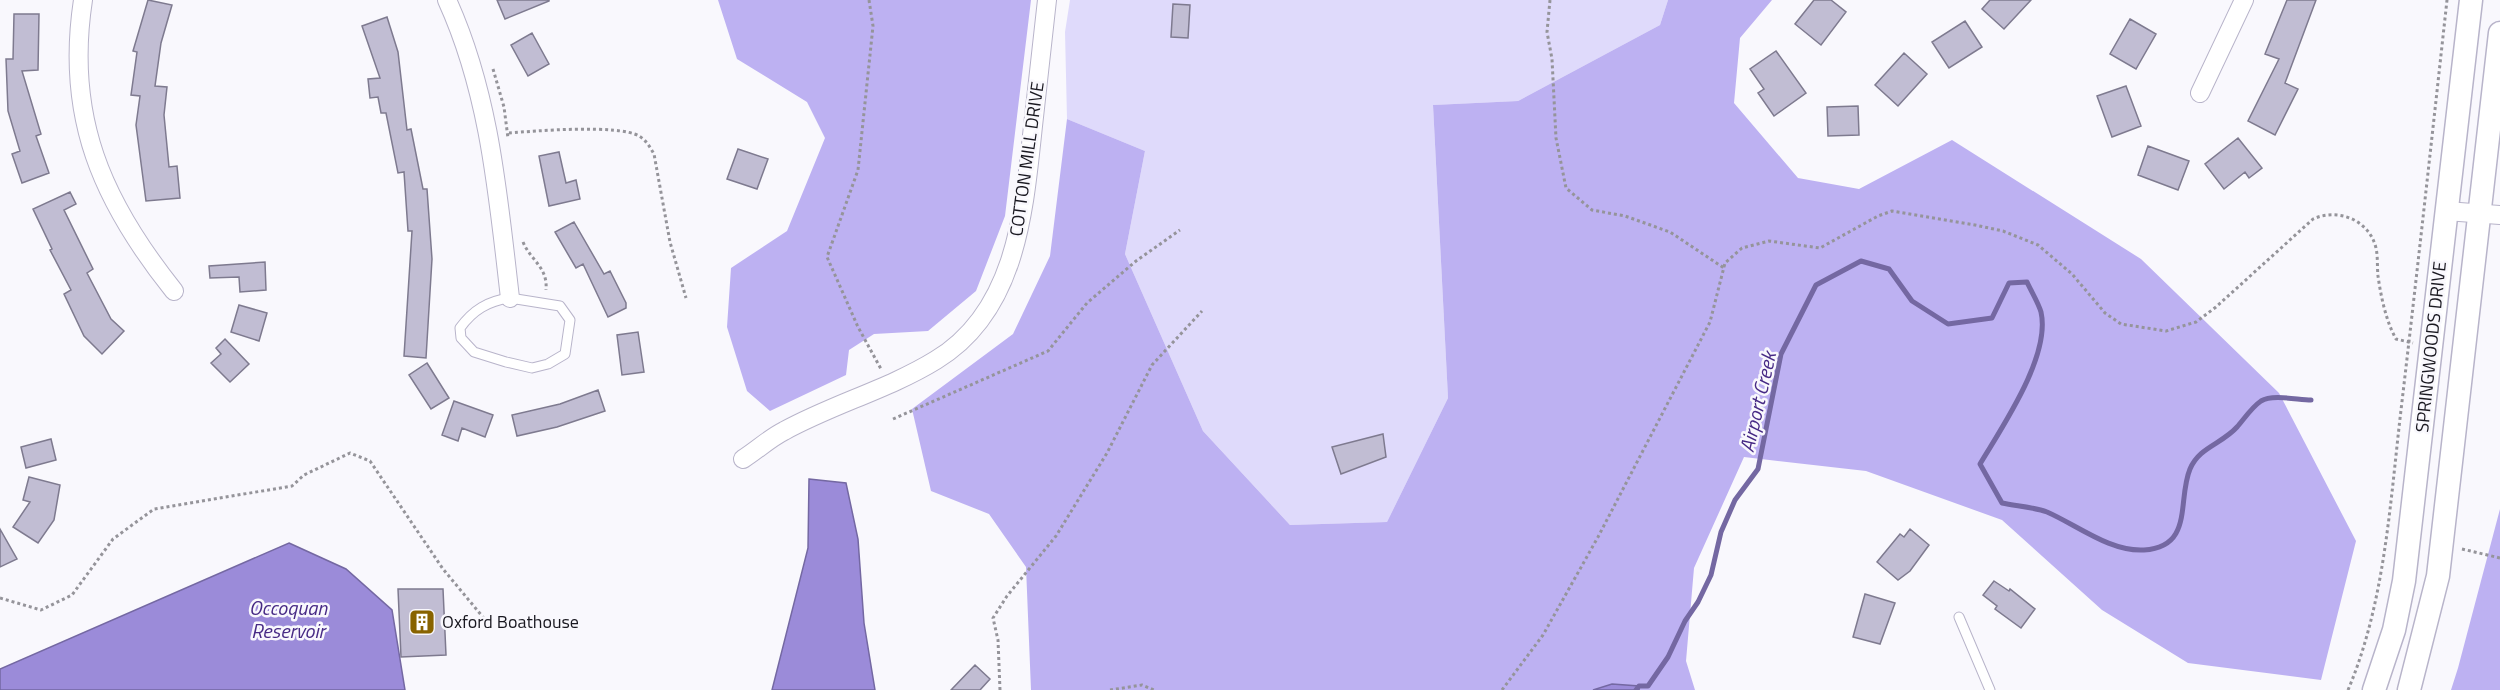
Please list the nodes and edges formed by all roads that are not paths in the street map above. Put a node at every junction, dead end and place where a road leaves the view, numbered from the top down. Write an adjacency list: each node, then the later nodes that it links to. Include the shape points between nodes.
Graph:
1 (83, 0): 10 (street, via 77,63 79,98 93,158 128,227)
2 (447, 0): 11 (street, via 483,106)
3 (1047, 0): 12 (street, COTTON MILL DRIVE, via 1025,202 1015,248 990,306 958,343 937,360 783,431)
4 (2244, 0): 7 (street)
5 (2470, 0): 8 (street, SPRINGWOODS DRIVE)
6 (2500, 33): 9 (street, SPRINGWOODS DRIVE)
7 (2200, 93)
8 (2446, 211): 9 (street); 15 (street, SPRINGWOODS DRIVE, via 2404,581 2394,630)
9 (2490, 215): 16 (street, SPRINGWOODS DRIVE, via 2432,610)
10 (174, 291)
11 (510, 298): 11 (lane, via 560,306 570,320 565,354 532,368 474,352 461,338 460,328 491,300)
12 (743, 459)
13 (1959, 617): 14 (lane)
14 (1990, 690)
15 (2374, 690)
16 (2409, 690)

